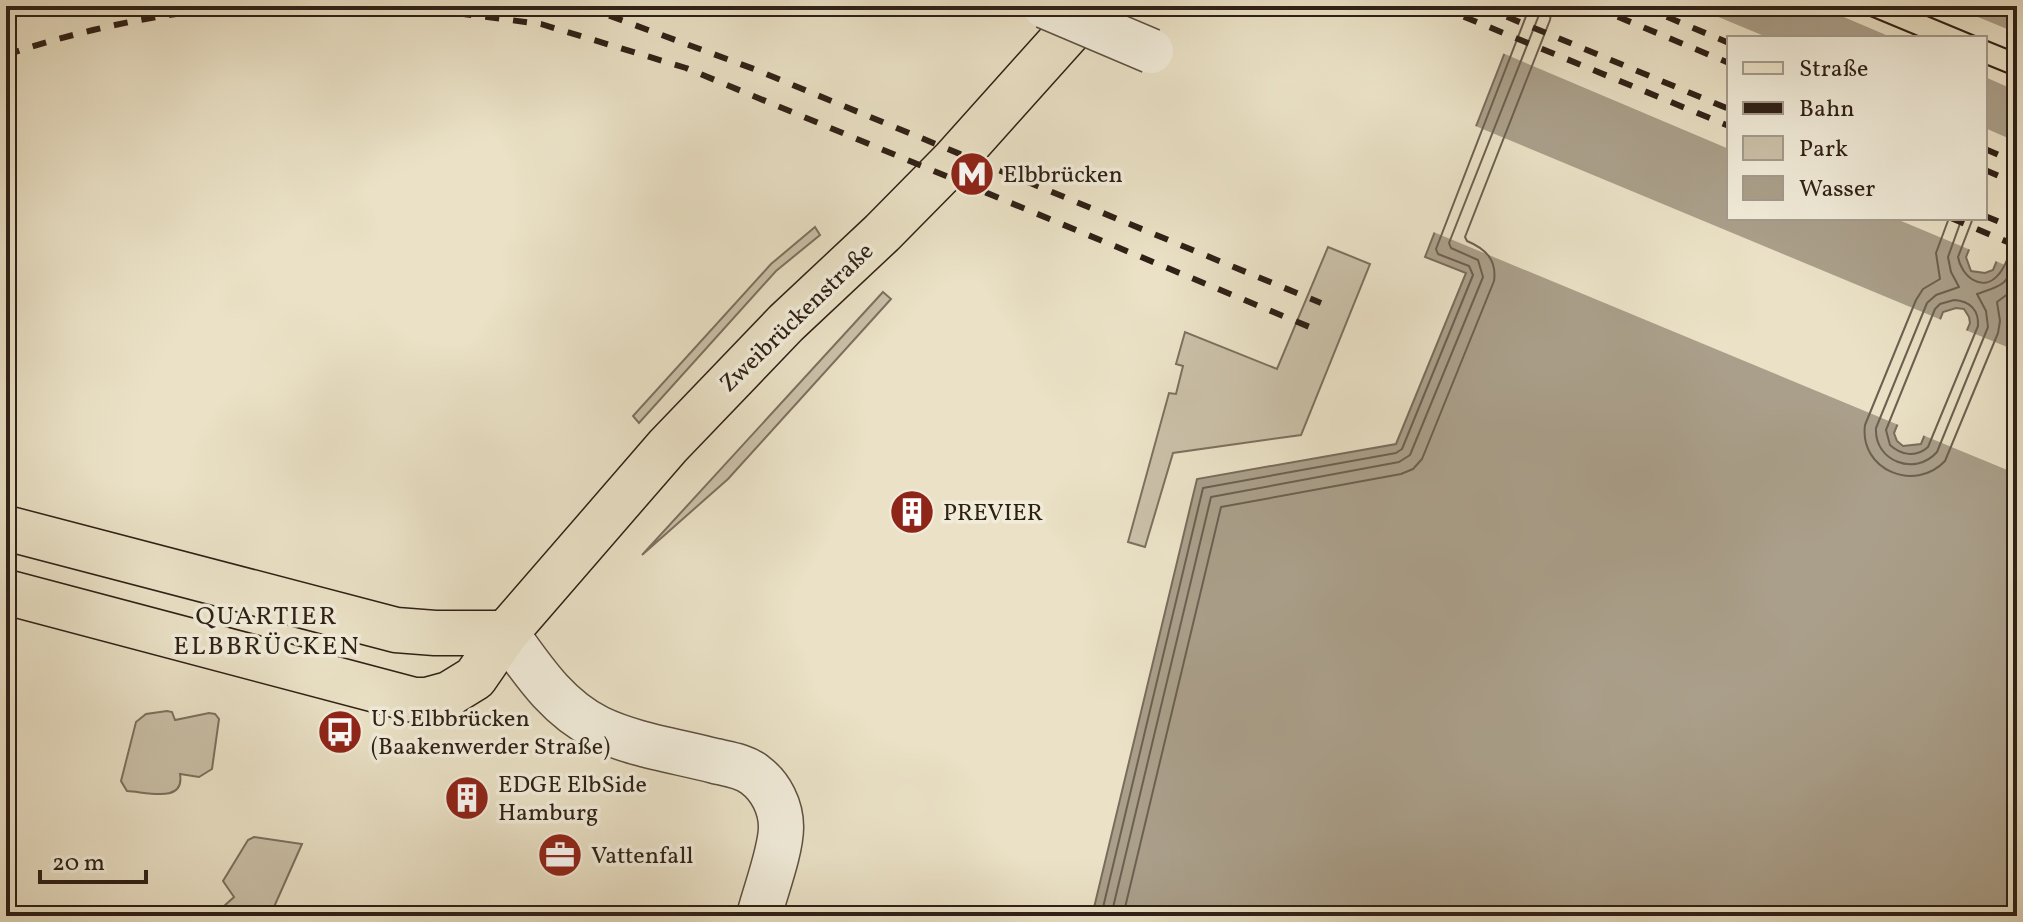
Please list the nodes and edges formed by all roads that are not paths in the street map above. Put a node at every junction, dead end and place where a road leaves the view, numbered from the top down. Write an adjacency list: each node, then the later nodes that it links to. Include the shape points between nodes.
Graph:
1 (1045, 6): 3 (street, bridge)
2 (1092, 6): 6 (main road, Zweibrückenstraße, via 954,160 678,435)
3 (1151, 51)
4 (6, 528): 6 (main road, via 396,630)
5 (6, 592): 6 (main road, Zweibrückenstraße, via 414,700 449,694 475,678)
6 (506, 633): 7 (street, via 545,687 596,727 744,768 765,785 775,799 781,830)
7 (759, 916)

